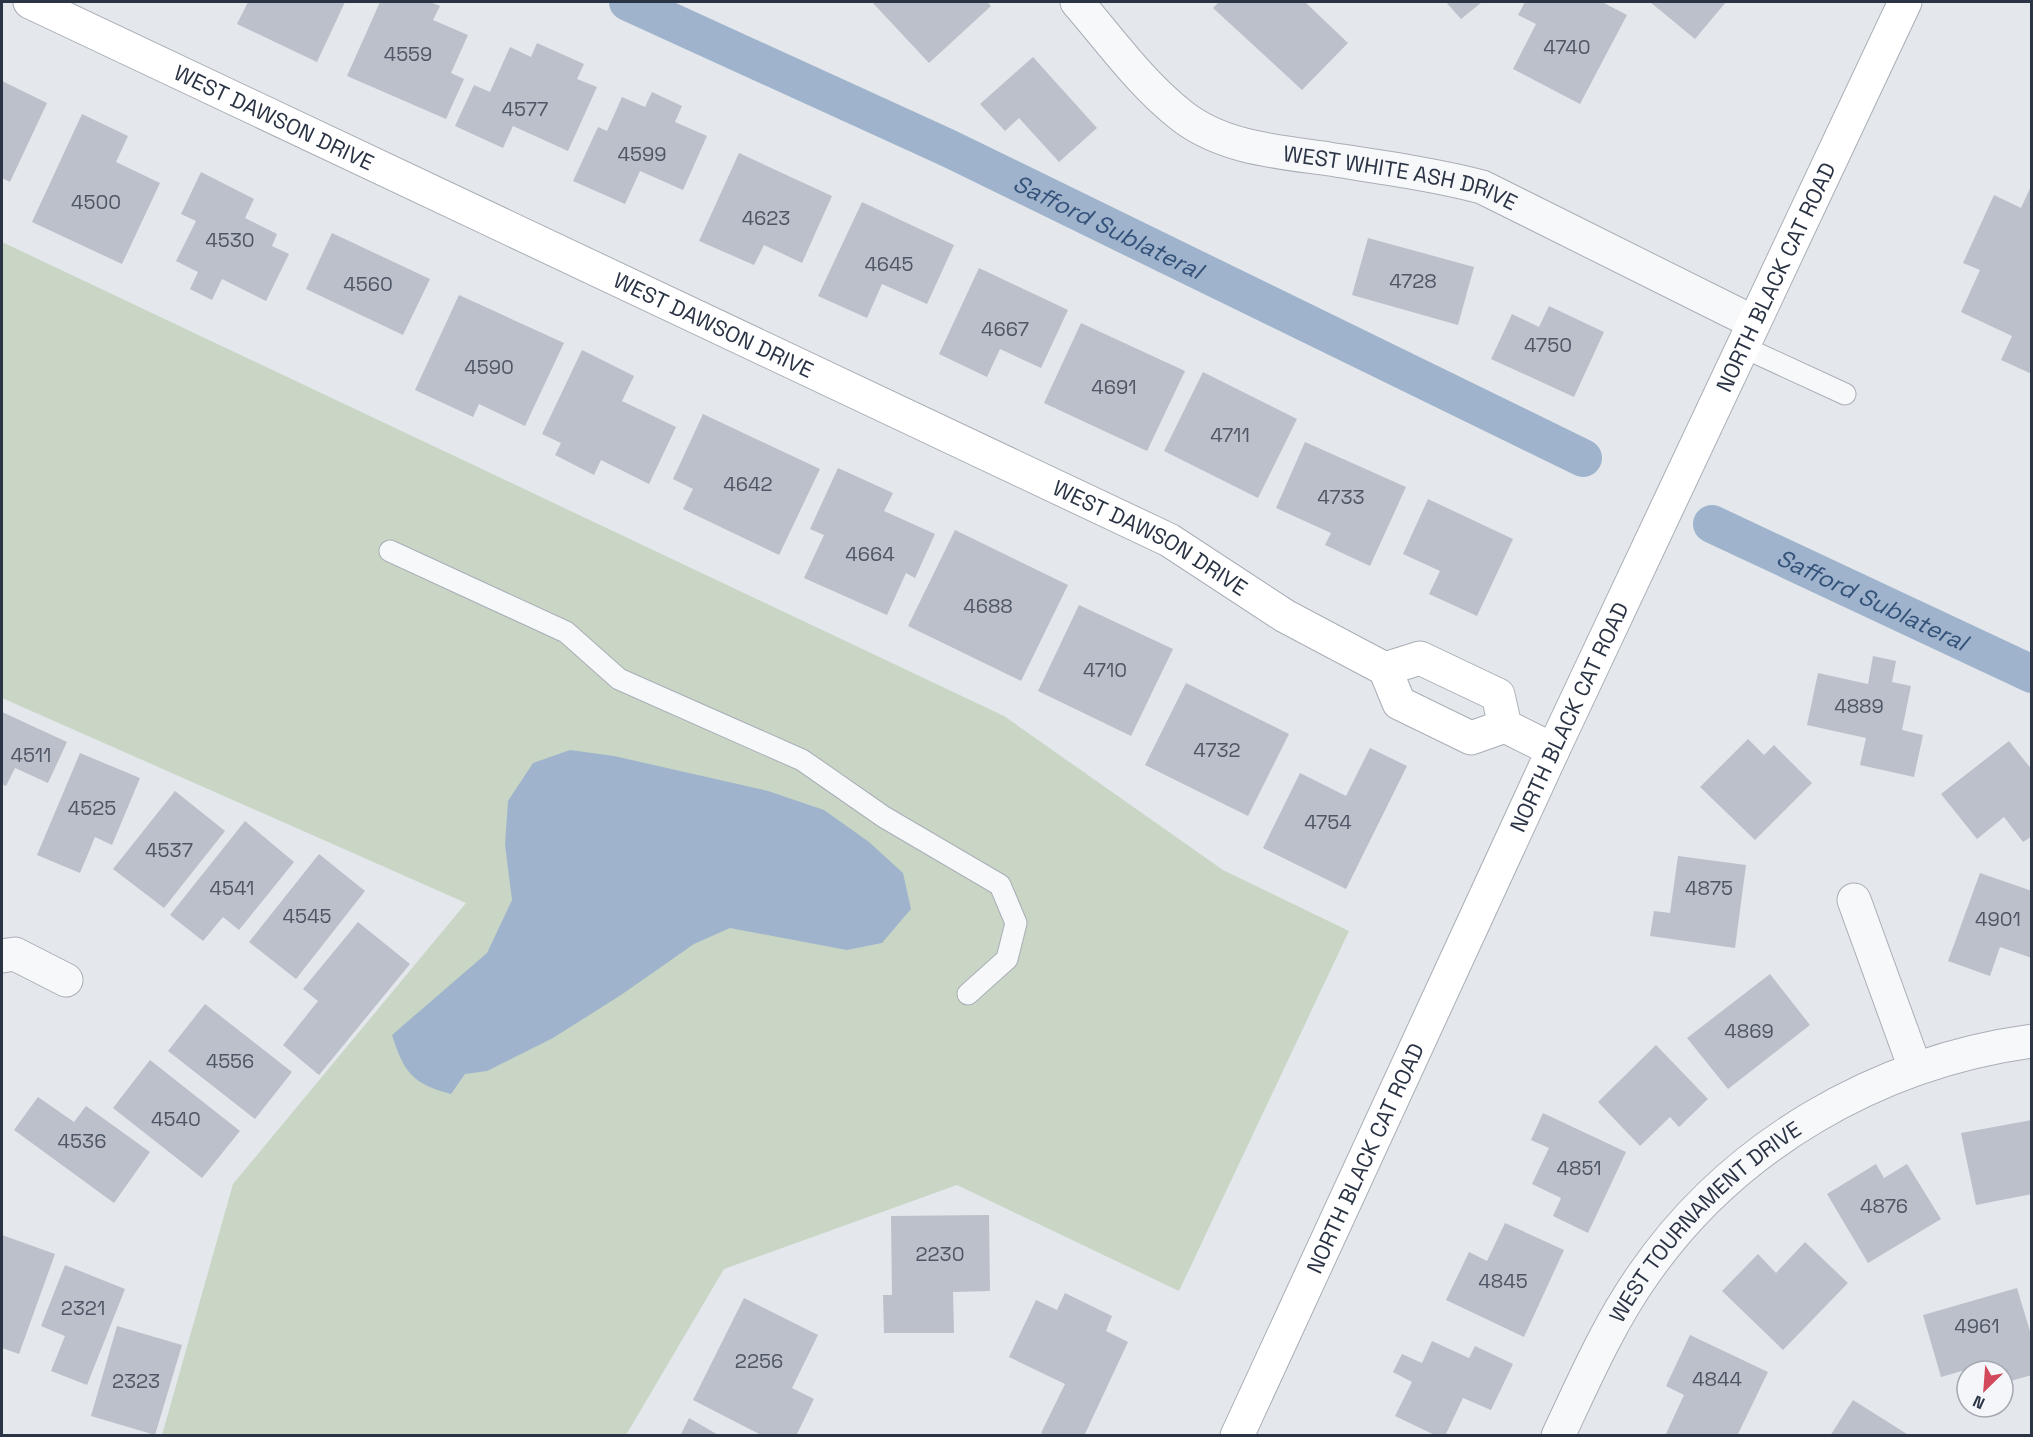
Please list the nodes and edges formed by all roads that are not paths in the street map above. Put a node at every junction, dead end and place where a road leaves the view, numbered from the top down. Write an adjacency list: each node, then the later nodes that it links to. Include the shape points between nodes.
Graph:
1 (30, 2): 7 (street, WEST DAWSON DRIVE, via 1168,540 1285,616)
2 (1077, 2): 4 (street, WEST WHITE ASH DRIVE, via 1153,90 1183,117 1218,137 1257,148 1441,176 1482,188)
3 (1905, 2): 4 (street, NORTH BLACK CAT ROAD)
4 (1748, 334): 5 (lane); 9 (street, NORTH BLACK CAT ROAD)
5 (1845, 394)
6 (390, 551): 13 (lane, via 566,633 619,679 802,760 884,817 1000,885 1016,923 1007,959)
7 (1385, 669): 8 (street, via 1399,703 1471,738); 8 (street, via 1420,658 1498,695)
8 (1505, 726): 9 (street)
9 (1553, 750): 16 (street, NORTH BLACK CAT ROAD)
10 (1854, 900): 15 (street)
11 (2, 956): 12 (street, via 15,954)
12 (66, 980)
13 (968, 994)
14 (2031, 1041): 15 (street, WEST TOURNAMENT DRIVE, via 1991,1046)
15 (1915, 1068): 17 (street, WEST TOURNAMENT DRIVE, via 1859,1091 1808,1120 1759,1154 1696,1211 1643,1275 1602,1343)
16 (1237, 1436)
17 (1558, 1436)

